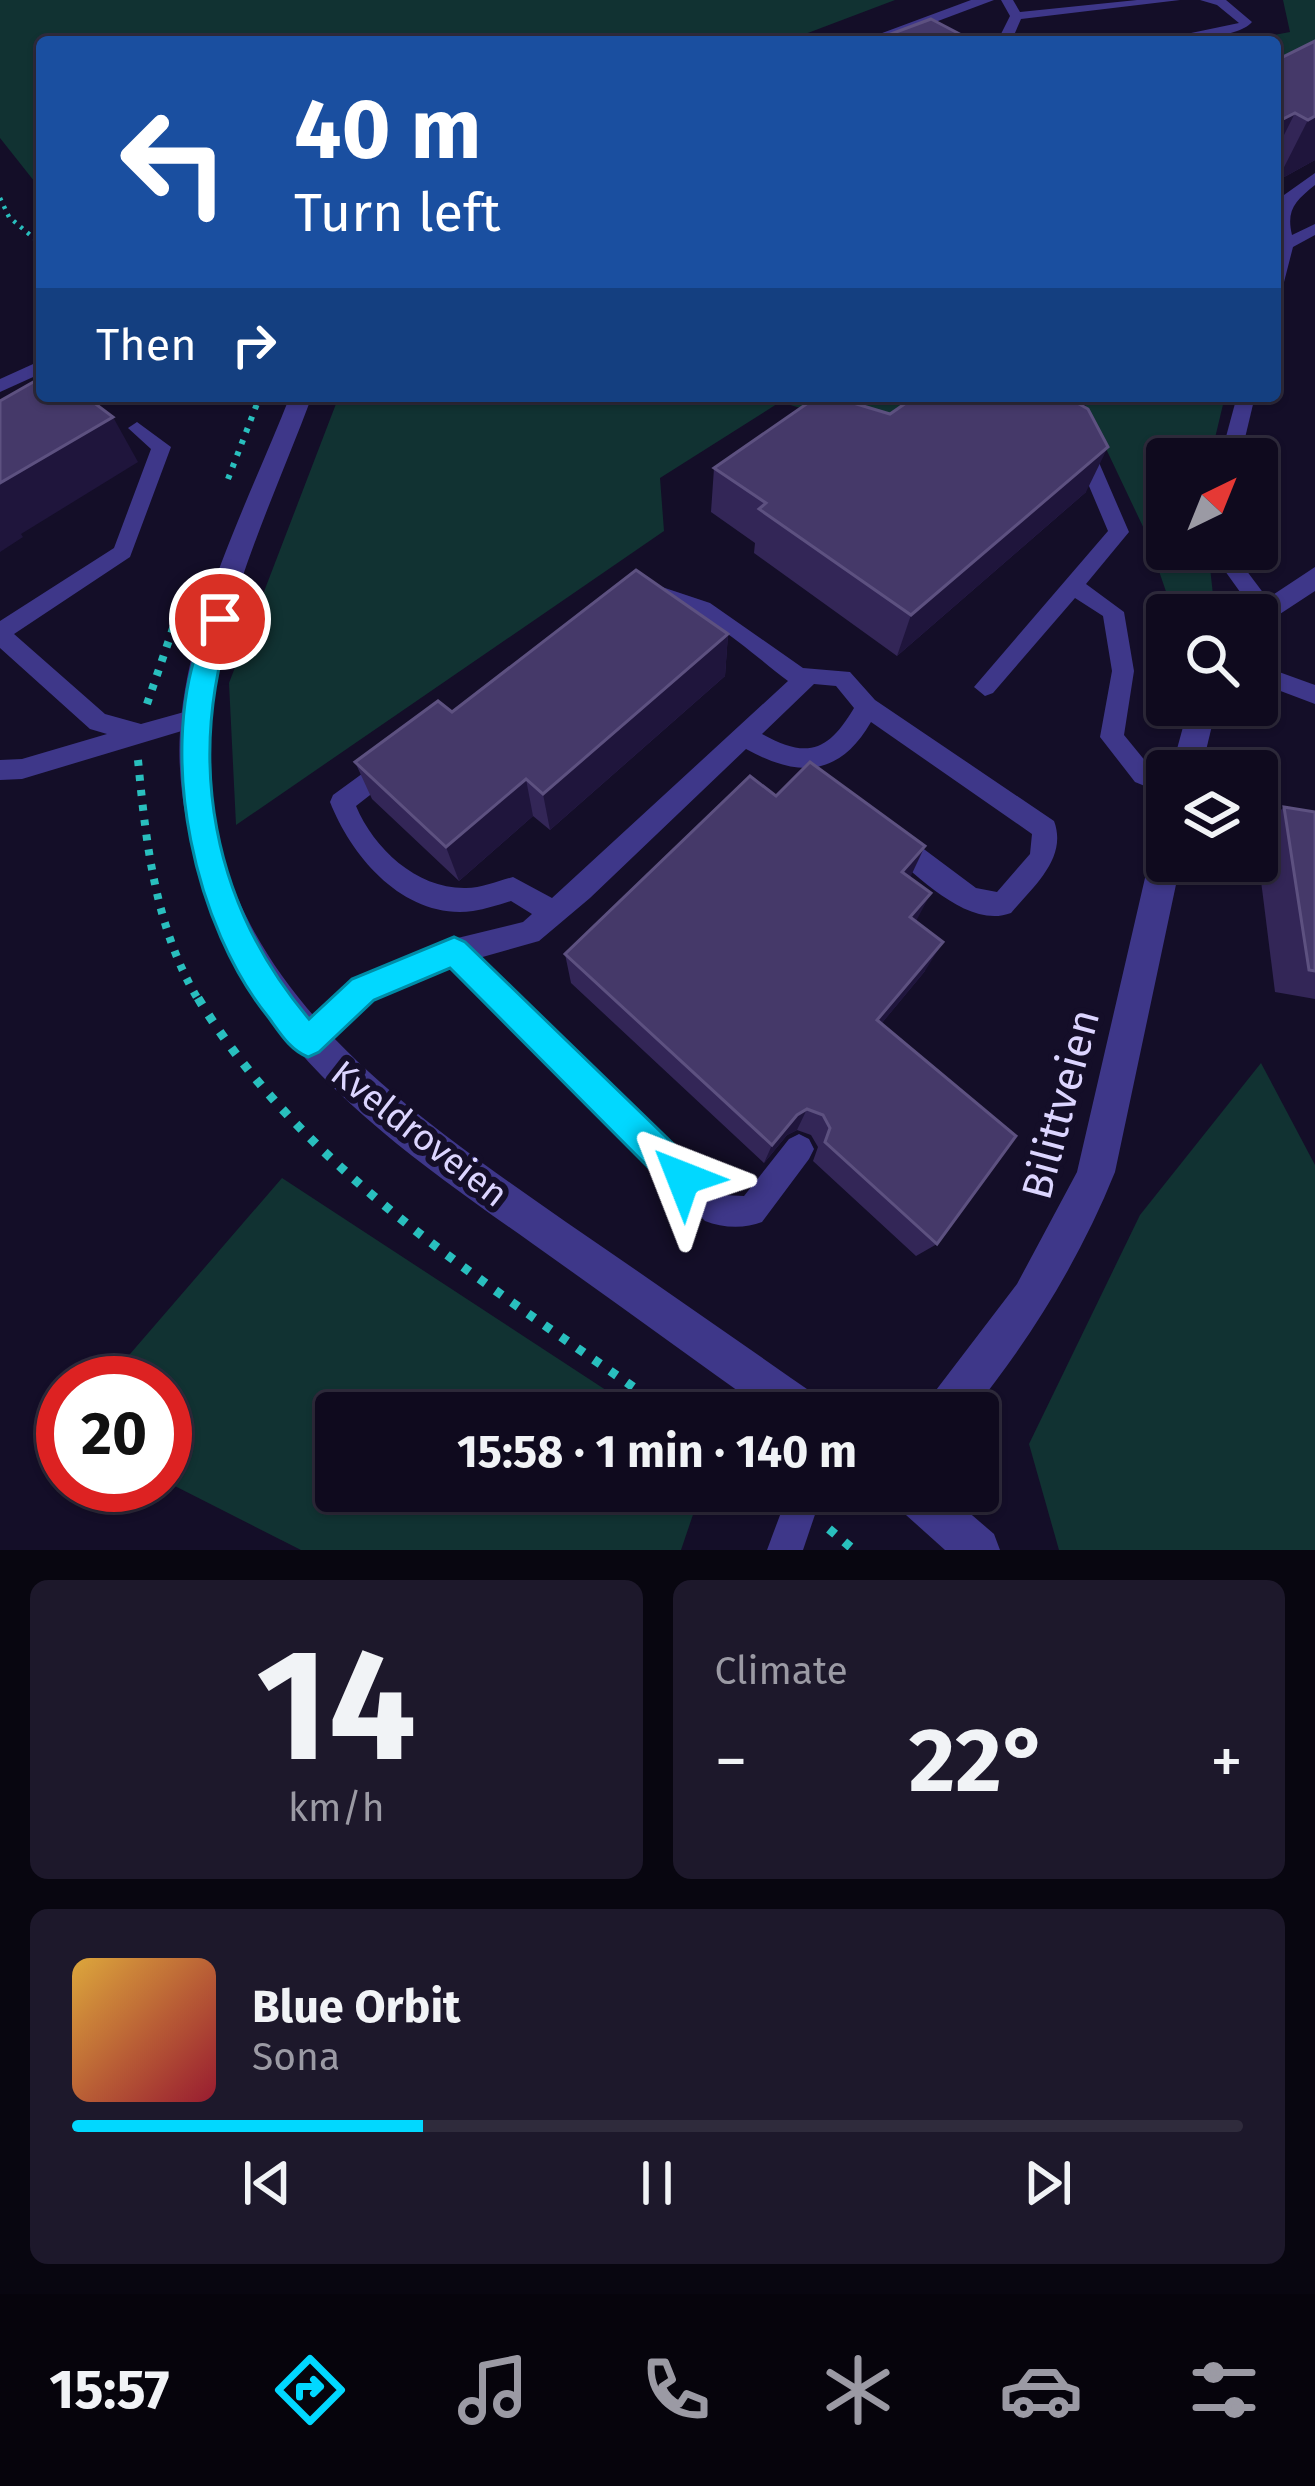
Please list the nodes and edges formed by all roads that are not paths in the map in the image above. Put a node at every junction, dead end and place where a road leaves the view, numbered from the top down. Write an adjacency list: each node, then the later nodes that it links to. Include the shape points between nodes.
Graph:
1 (986, 0): 6 (street)
2 (1006, 0): 5 (lane)
3 (1174, 0): 5 (lane)
4 (1206, 0): 8 (lane, via 1246,22)
5 (1016, 16): 7 (lane)
6 (883, 36)
7 (1007, 36)
8 (1188, 36)
9 (1315, 178): 10 (lane, via 1288,198)
10 (1281, 215)
11 (1281, 222): 13 (lane)
12 (1315, 230): 13 (lane)
13 (1286, 244): 14 (lane)
14 (1281, 263)
15 (36, 369): 16 (lane)
16 (0, 386)
17 (299, 402): 32 (street, Kveldroveien, via 204,666)
18 (1045, 402): 23 (lane, via 1087,458 1118,532)
19 (1244, 402): 21 (lane)
20 (137, 428): 26 (lane, via 161,447 123,552)
21 (1235, 438)
22 (1315, 577): 24 (street)
23 (1073, 587): 29 (lane); 38 (lane, via 1114,612 1123,670 1112,737)
24 (1278, 603)
25 (623, 605): 27 (lane, via 651,593 683,596)
26 (0, 633): 33 (lane, via 98,722)
27 (803, 680): 31 (lane, via 842,678); 34 (lane)
28 (1278, 681): 30 (lane)
29 (985, 687)
30 (1315, 695)
31 (867, 707): 36 (lane, via 853,736 813,762); 40 (lane, via 1045,829 1042,858 1002,904 970,899)
32 (195, 718): 33 (lane); 44 (street, Kveldroveien, via 194,762 215,883 265,990)
33 (140, 734): 37 (lane)
34 (744, 736): 36 (lane); 42 (lane)
35 (417, 746): 42 (lane, via 342,802 352,833 408,886 466,900 513,889)
36 (783, 759): 39 (lane)
37 (0, 770)
38 (1146, 776)
39 (820, 787)
40 (877, 829)
41 (1160, 882): 47 (street, Bilittveien, via 1078,1221 1012,1330)
42 (553, 913): 43 (lane, via 530,932)
43 (454, 952): 44 (lane, via 363,990); 45 (lane, via 716,1210 751,1211)
44 (308, 1041): 46 (street, Kveldroveien, via 400,1124)
45 (800, 1150)
46 (776, 1392)
47 (962, 1392)
48 (799, 1512): 50 (lane)
49 (935, 1512): 51 (street)
50 (785, 1550)
51 (978, 1550)

